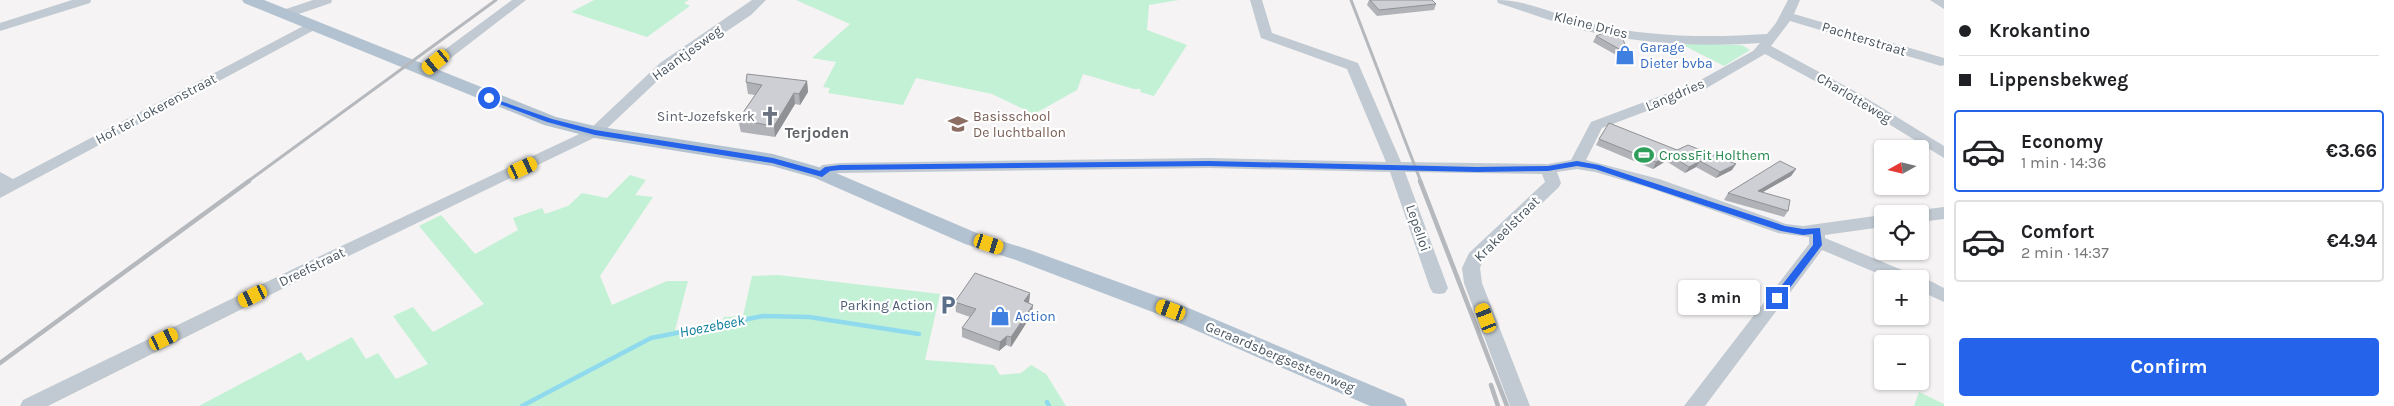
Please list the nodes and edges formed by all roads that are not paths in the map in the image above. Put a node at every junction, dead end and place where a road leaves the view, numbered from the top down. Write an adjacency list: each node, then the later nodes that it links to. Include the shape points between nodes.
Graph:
1 (85, 0): 14 (street)
2 (250, 0): 11 (main road, Geraardsbergsesteenweg)
3 (326, 0): 11 (street)
4 (520, 0): 17 (street)
5 (760, 0): 18 (street, Haantjesweg, via 665,66)
6 (1256, 0): 21 (street, Lepelloi, via 1266,35 1353,66)
7 (1503, 0): 15 (street, Kleine Dries, via 1587,27 1624,34)
8 (1794, 0): 12 (street, Langdries)
9 (1936, 0): 10 (street)
10 (1944, 5)
11 (285, 14): 13 (main road, Geraardsbergsesteenweg)
12 (1787, 16): 15 (street, Langdries); 16 (street, Pachterstraat)
13 (313, 25): 17 (main road, Geraardsbergsesteenweg); 24 (street, Hof ter Lokerenstraat)
14 (0, 27)
15 (1767, 42): 19 (street, Charlotteweg); 20 (street, Langdries, via 1758,54 1700,86 1596,125)
16 (1940, 62)
17 (425, 71): 18 (main road, Geraardsbergsesteenweg, via 550,121)
18 (595, 132): 23 (main road, Geraardsbergsesteenweg, via 773,160); 33 (street, Dreefstraat)
19 (1944, 153)
20 (1577, 164): 22 (street); 28 (street, via 1596,166 1784,229)
21 (1396, 168): 22 (street); 23 (street, via 1209,163 991,164 840,168 828,169); 30 (street, Lepelloi)
22 (1548, 168): 35 (street, Krakeelstraat, via 1553,183 1475,257 1471,268 1473,283)
23 (822, 174): 34 (main road, Geraardsbergsesteenweg, via 972,239 1171,310)
24 (4, 186)
25 (1944, 213): 26 (street)
26 (1929, 215)
27 (1874, 223): 28 (street)
28 (1817, 235): 29 (street); 36 (street, via 1817,245 1812,253)
29 (1889, 270)
30 (1439, 288)
31 (1929, 288): 32 (street)
32 (1944, 295)
33 (30, 406)
34 (1394, 406)
35 (1520, 406)
36 (1694, 406)

